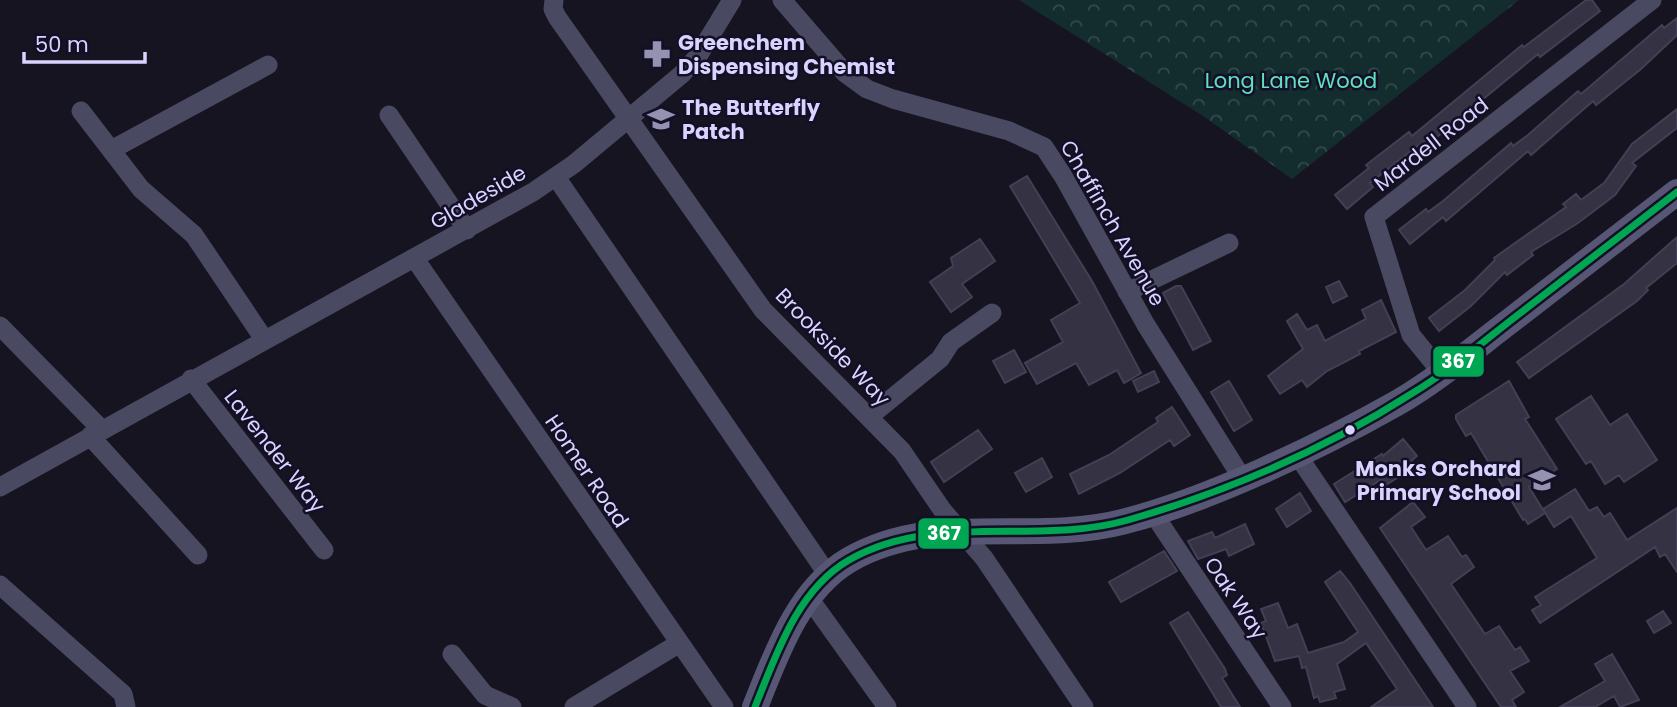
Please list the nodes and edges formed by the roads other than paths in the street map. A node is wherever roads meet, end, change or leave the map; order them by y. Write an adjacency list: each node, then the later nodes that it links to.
1 (554, 0): 8 (street, Brookside Way)
2 (732, 0): 8 (street)
3 (782, 0): 15 (street, Chaffinch Avenue)
4 (1652, 0): 19 (street, Mardell Road)
5 (268, 65): 9 (street)
6 (81, 111): 9 (street)
7 (388, 115): 12 (street)
8 (629, 120): 10 (street); 21 (street, Brookside Way)
9 (111, 150): 18 (street)
10 (556, 177): 12 (street, Gladeside); 30 (street, Gladeside)
11 (1677, 192): 19 (street)
12 (467, 230): 14 (street, Gladeside)
13 (1229, 243): 15 (street)
14 (415, 259): 18 (street, Gladeside); 33 (street, Homer Road)
15 (1127, 292): 24 (street, Chaffinch Avenue)
16 (992, 313): 21 (street)
17 (0, 326): 22 (street)
18 (264, 339): 20 (street, Gladeside)
19 (1442, 373): 23 (street)
20 (191, 379): 22 (street, Gladeside); 28 (street, Lavender Way)
21 (870, 416): 27 (street, Brookside Way)
22 (96, 433): 25 (street, Gladeside); 29 (street)
23 (1296, 453): 24 (street); 43 (street)
24 (1242, 478): 26 (street)
25 (0, 487)
26 (1153, 513): 27 (street); 42 (street, Oak Way)
27 (962, 533): 30 (street); 41 (street, Brookside Way)
28 (324, 550)
29 (198, 555)
30 (828, 575): 32 (street)
31 (0, 585): 35 (street)
32 (809, 597): 39 (street); 40 (street)
33 (678, 644): 37 (street); 38 (street, Homer Road)
34 (452, 654): 36 (street)
35 (127, 707)
36 (512, 707)
37 (575, 707)
38 (724, 707)
39 (755, 707)
40 (887, 707)
41 (1084, 707)
42 (1282, 707)
43 (1467, 707)

